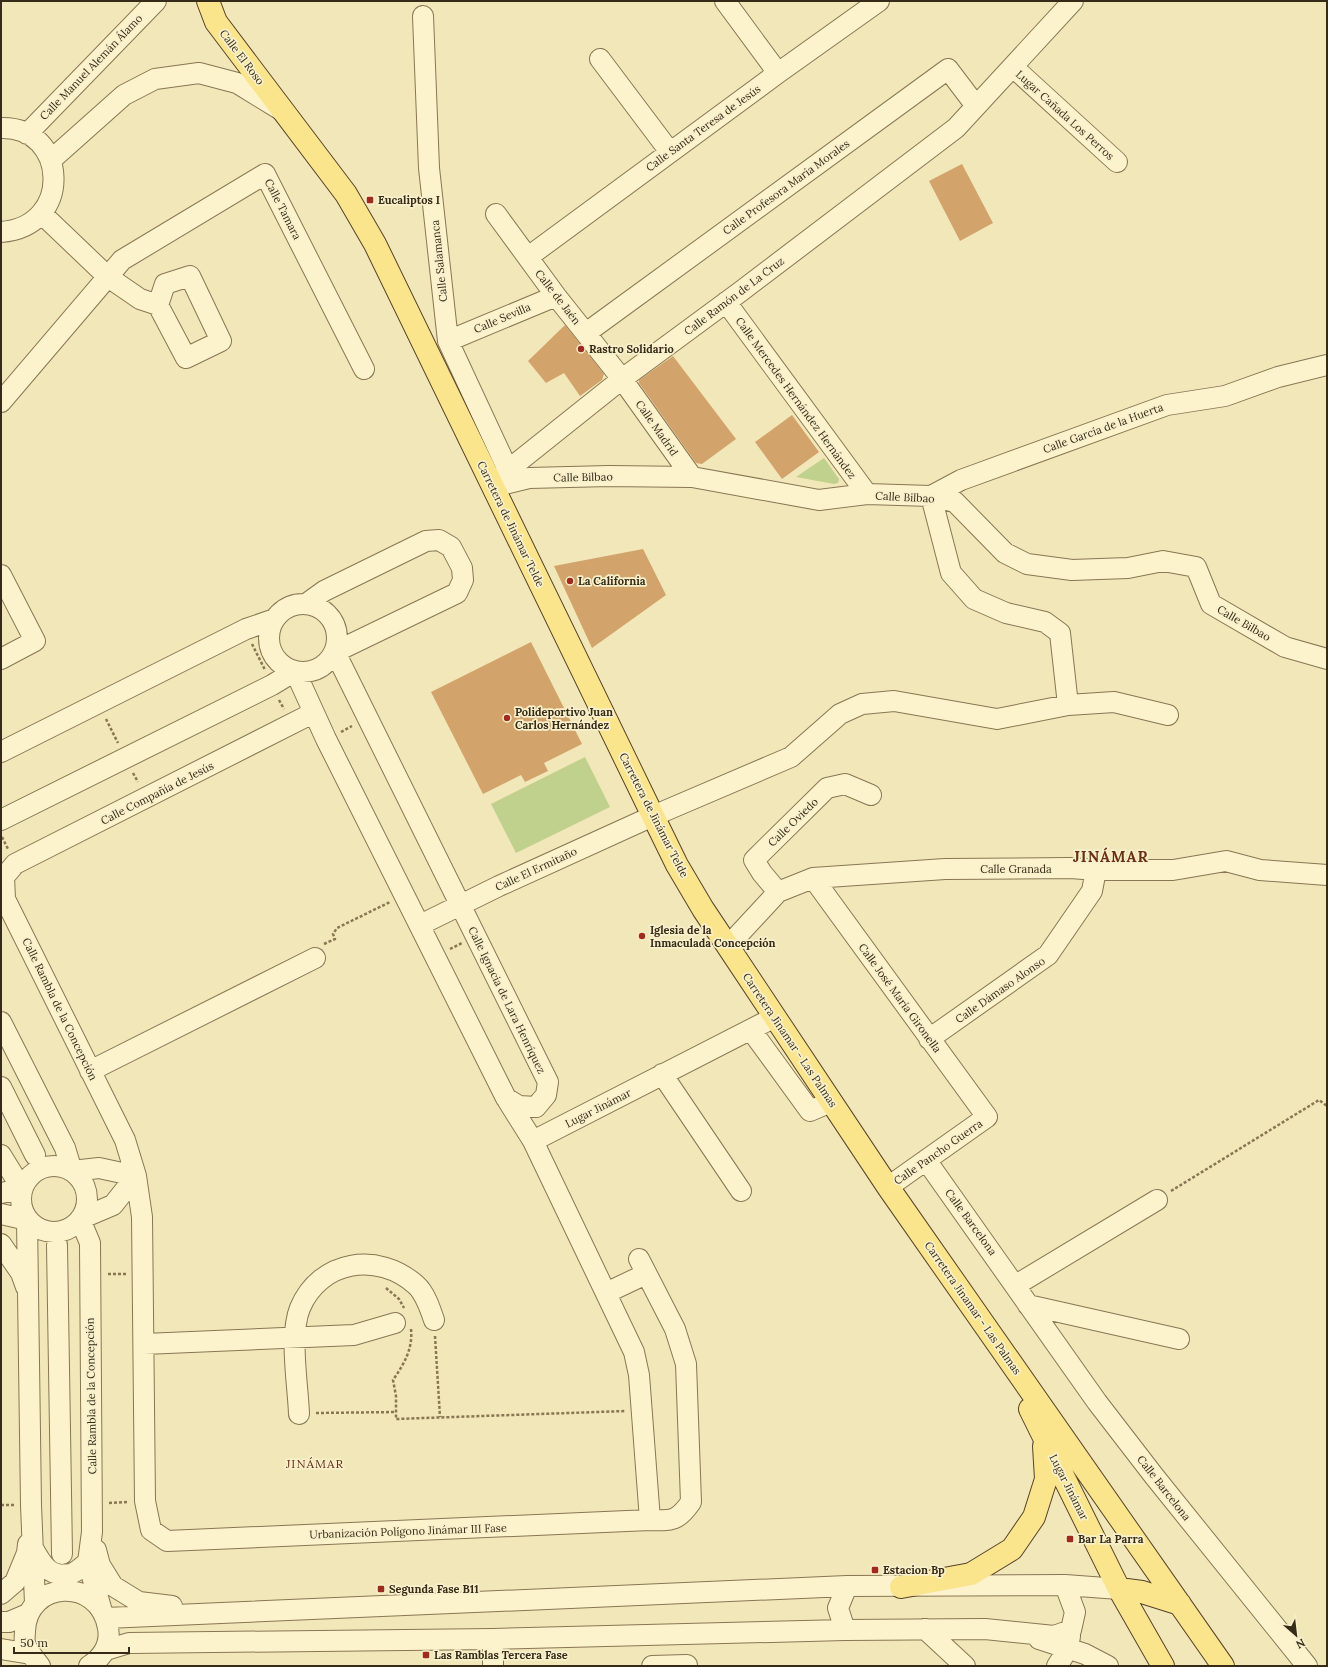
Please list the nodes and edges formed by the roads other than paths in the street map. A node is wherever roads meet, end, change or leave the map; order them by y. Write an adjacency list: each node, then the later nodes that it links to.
1 (156, 1): 13 (street, Calle Manuel Alemán Álamo)
2 (208, 1): 11 (main road, Calle El Roso)
3 (725, 1): 9 (street)
4 (879, 1): 9 (street, Calle Santa Teresa de Jesús)
5 (1073, 1): 8 (street, Lugar Cañada Los Perros)
6 (423, 16): 26 (street, Calle Salamanca)
7 (600, 60): 14 (street)
8 (1012, 67): 10 (street, Lugar Cañada Los Perros); 16 (street, Lugar Cañada Los Perros)
9 (778, 73): 14 (street, Calle Santa Teresa de Jesús)
10 (976, 106): 23 (street, Calle Ramón de La Cruz); 25 (street, Calle Profesora María Morales)
11 (282, 111): 15 (street); 33 (main road, Carretera de Jinámar Telde)
12 (1, 128): 13 (street)
13 (27, 134): 15 (street)
14 (670, 152): 20 (street, Calle Santa Teresa de Jesús)
15 (51, 160): 17 (street)
16 (1118, 162)
17 (42, 214): 19 (street); 21 (street)
18 (496, 214): 20 (street, Calle de Jaén)
19 (1, 232)
20 (528, 257): 22 (street, Calle de Jaén)
21 (108, 276): 24 (street); 28 (street, Calle Tamara); 30 (street, Calle Tamara)
22 (556, 296): 25 (street, Calle de Jaén); 26 (street, Calle Sevilla)
23 (726, 302): 29 (street, Calle Ramón de La Cruz); 34 (street, Calle Mercedes Hernández Hernández)
24 (158, 305)
25 (586, 333): 29 (street, Calle de Jaén)
26 (448, 341): 31 (street, Calle Salamanca)
27 (1327, 365): 35 (street, Calle García de la Huerta)
28 (364, 369)
29 (622, 378): 31 (street, Calle Ramón de La Cruz); 32 (street, Calle Madrid)
30 (1, 402)
31 (508, 470): 33 (street, Calle Ramón de La Cruz)
32 (692, 478): 33 (street, Calle Bilbao); 34 (street, Calle Bilbao)
33 (493, 487): 48 (main road, Carretera de Jinámar Telde)
34 (867, 494): 35 (street, Calle Bilbao)
35 (931, 496): 41 (street, Calle Bilbao); 43 (street)
36 (1, 575): 40 (street)
37 (306, 604): 38 (street); 39 (street); 39 (street)
38 (275, 619): 42 (street); 46 (street)
39 (335, 652): 42 (street); 55 (street, Calle Ignacia de Lara Henríquez)
40 (1, 658)
41 (1327, 659)
42 (295, 671): 44 (street); 49 (street)
43 (1068, 704): 45 (street, Calle El Ermitaño); 48 (street, Calle El Ermitaño)
44 (314, 713): 52 (street, Calle Compañía de Jesús); 56 (street)
45 (1168, 715)
46 (1, 752)
47 (871, 795): 54 (street, Calle Oviedo)
48 (653, 816): 55 (street, Calle El Ermitaño); 57 (main road, Carretera de Jinámar Telde)
49 (1, 820)
50 (1096, 870): 51 (street, Calle Granada); 53 (street, Calle Granada); 62 (street, Calle Dámaso Alonso)
51 (1327, 875)
52 (4, 877): 63 (street, Calle Rambla de la Concepción)
53 (813, 878): 54 (street, Calle Granada); 62 (street, Calle José María Gironella)
54 (778, 892): 57 (street, Calle Granada)
55 (460, 905): 56 (street, Calle El Ermitaño); 68 (street, Calle Ignacia de Lara Henríquez)
56 (420, 925): 66 (street)
57 (728, 946): 59 (main road, Carretera Jinamar - Las Palmas)
58 (315, 958): 63 (street)
59 (775, 1017): 61 (street, Lugar Jinámar); 67 (main road, Carretera Jinamar - Las Palmas)
60 (1, 1022): 76 (street)
61 (751, 1030): 64 (street, Lugar Jinámar); 67 (street)
62 (929, 1039): 69 (street, Calle José María Gironella)
63 (90, 1071): 70 (street, Calle Rambla de la Concepción)
64 (662, 1074): 71 (street, Lugar Jinámar); 80 (street)
65 (1, 1087): 73 (street)
66 (506, 1098): 68 (street); 71 (street)
67 (831, 1102): 78 (main road, Carretera Jinamar - Las Palmas)
68 (536, 1107): 71 (street)
69 (987, 1117): 74 (street, Calle Pancho Guerra)
70 (124, 1140): 75 (street); 77 (street, Calle Rambla de la Concepción)
71 (533, 1141): 92 (street)
72 (1, 1155): 79 (street)
73 (35, 1155)
74 (926, 1160): 78 (street, Calle Pancho Guerra); 90 (street, Calle Barcelona)
75 (99, 1168): 76 (street); 77 (street)
76 (72, 1171): 79 (street); 86 (street)
77 (136, 1176): 83 (street); 85 (street, Calle Rambla de la Concepción)
78 (888, 1187): 99 (main road, Carretera Jinamar - Las Palmas)
79 (22, 1189): 81 (street); 87 (street)
80 (741, 1191)
81 (1, 1192)
82 (1157, 1200): 90 (street)
83 (112, 1205): 85 (street); 86 (street)
84 (1, 1214): 87 (street)
85 (142, 1217): 98 (street, Calle Rambla de la Concepción)
86 (80, 1219): 87 (street); 104 (street, Calle Rambla de la Concepción)
87 (27, 1220): 91 (street)
88 (1, 1244): 91 (street)
89 (56, 1245): 107 (street)
90 (1016, 1285): 93 (street, Calle Barcelona)
91 (29, 1292): 102 (street)
92 (606, 1293): 103 (street); 103 (street)
93 (1028, 1304): 97 (street); 135 (street, Calle Barcelona)
94 (404, 1319): 96 (street)
95 (434, 1320): 96 (street)
96 (295, 1338): 98 (street); 100 (street)
97 (1179, 1339)
98 (144, 1344): 105 (street, Calle Rambla de la Concepción)
99 (1001, 1348): 101 (main road, Lugar Jinámar); 114 (main road, Carretera Jinamar - Las Palmas)
100 (299, 1414)
101 (1043, 1436): 111 (main road); 112 (main road, Lugar Jinámar)
102 (32, 1520): 106 (street); 113 (street)
103 (650, 1520): 105 (street, Urbanización Polígono Jinámar III Fase)
104 (92, 1532): 108 (street, Calle Rambla de la Concepción); 116 (street)
105 (167, 1541)
106 (33, 1548): 108 (street); 115 (street)
107 (62, 1554)
108 (88, 1562): 117 (street, Calle Rambla de la Concepción)
109 (1065, 1585): 111 (street); 112 (street); 122 (street)
110 (847, 1586): 111 (street); 116 (street); 120 (street)
111 (901, 1587)
112 (1119, 1589): 114 (main road); 133 (main road, Lugar Jinámar)
113 (1, 1594)
114 (1180, 1604): 134 (main road, Carretera Jinamar - Las Palmas)
115 (32, 1608): 117 (street); 118 (street); 125 (street)
116 (240, 1612): 117 (street)
117 (104, 1613): 124 (street)
118 (1, 1622)
119 (926, 1629): 120 (street); 122 (street); 130 (street)
120 (845, 1630): 121 (street)
121 (493, 1638): 124 (street); 128 (street)
122 (1070, 1640): 131 (street); 132 (street)
123 (1, 1649): 125 (street)
124 (106, 1650): 127 (street)
125 (34, 1662)
126 (687, 1665): 129 (street)
127 (89, 1666)
128 (493, 1666)
129 (652, 1666)
130 (965, 1666)
131 (1057, 1666)
132 (1108, 1666)
133 (1163, 1666)
134 (1223, 1666)
135 (1307, 1666)

